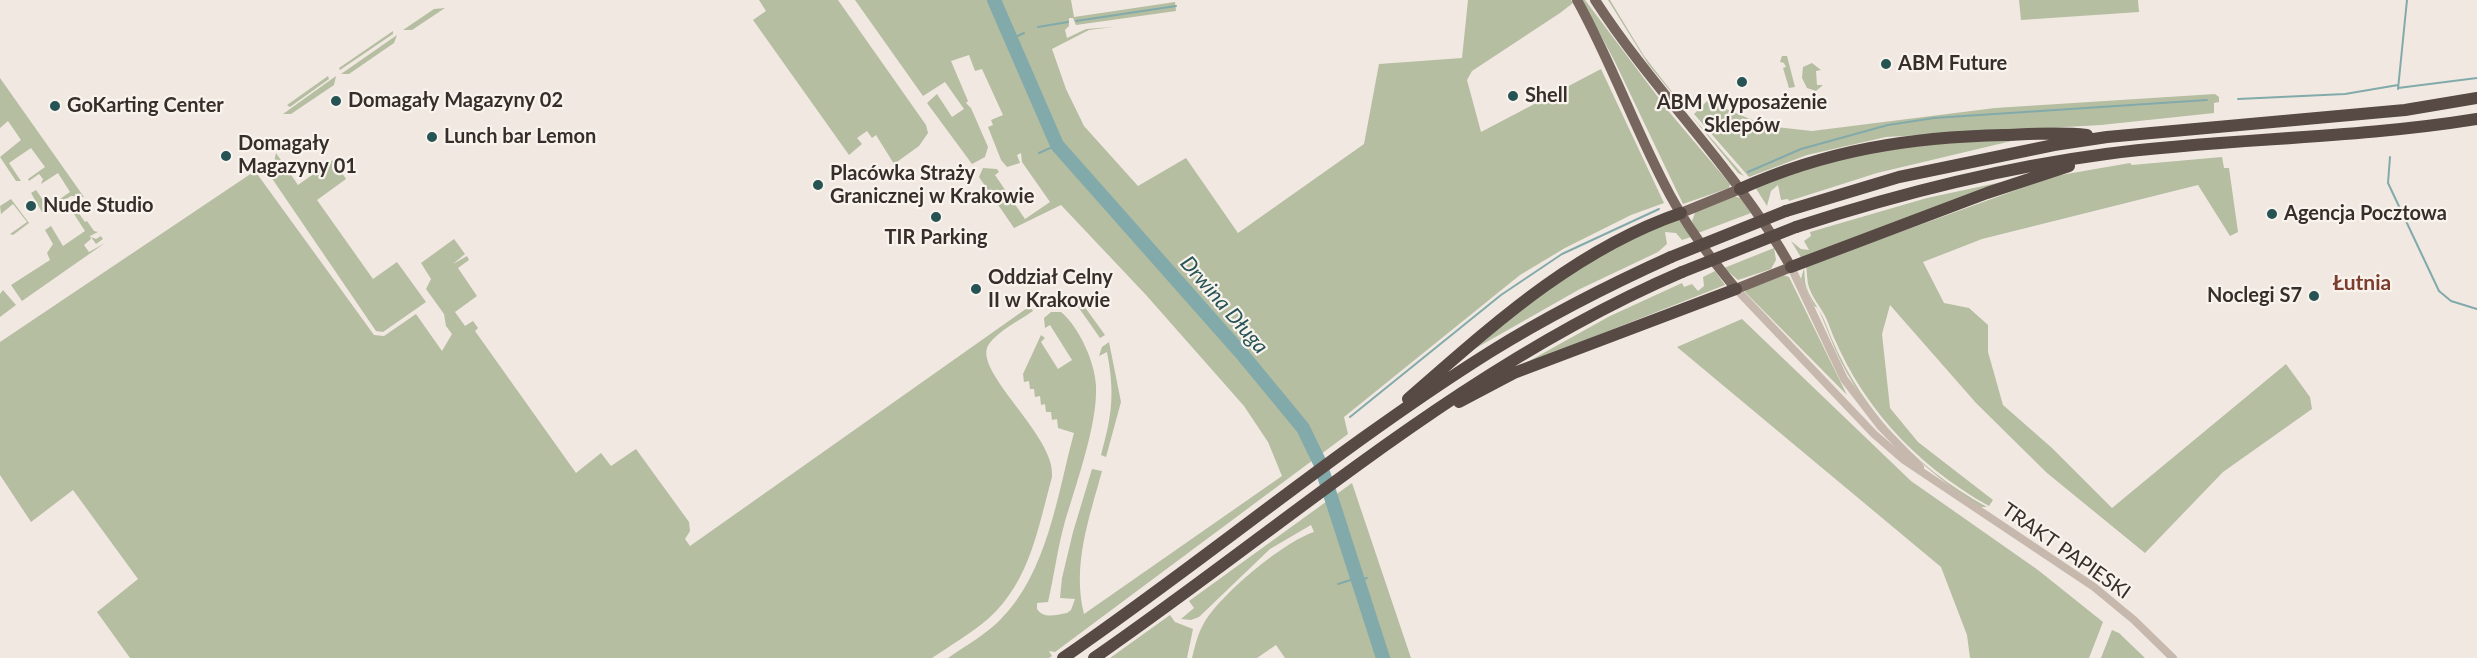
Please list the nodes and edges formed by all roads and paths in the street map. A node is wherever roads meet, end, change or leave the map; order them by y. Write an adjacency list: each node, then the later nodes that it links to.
1 (1577, 0): 8 (main road)
2 (1595, 0): 7 (main road)
3 (2477, 98): 5 (highway)
4 (2477, 119): 6 (highway)
5 (2107, 136): 7 (highway); 12 (highway, bridge)
6 (2108, 154): 9 (highway); 11 (highway, bridge)
7 (1740, 189): 8 (main road); 9 (main road)
8 (1681, 213): 10 (main road); 12 (highway)
9 (1791, 267): 10 (main road); 13 (street, TRAKT PAPIESKI)
10 (1736, 289): 11 (highway); 13 (street, TRAKT PAPIESKI)
11 (1401, 434): 15 (highway)
12 (1354, 445): 14 (highway)
13 (1934, 481): 16 (street, TRAKT PAPIESKI)
14 (1063, 658)
15 (1094, 658)
16 (2173, 658)

